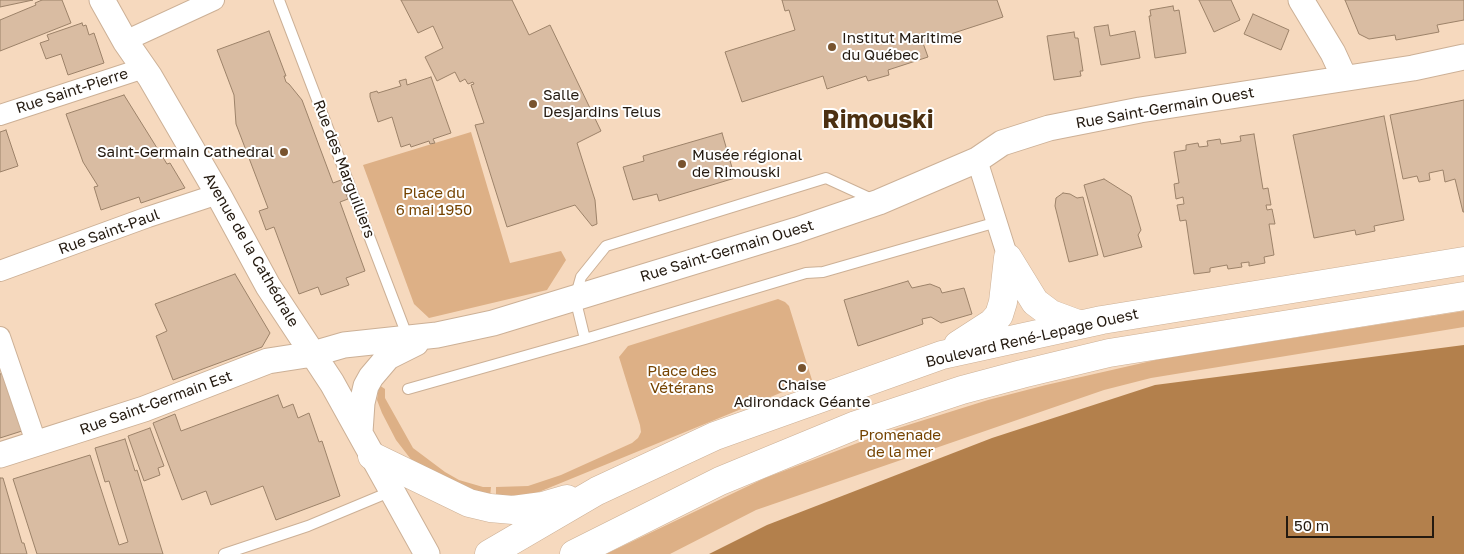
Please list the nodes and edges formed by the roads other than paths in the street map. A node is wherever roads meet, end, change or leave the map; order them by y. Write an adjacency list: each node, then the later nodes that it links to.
1 (102, 0): 5 (street, Avenue de la Cathédrale)
2 (214, 0): 5 (street)
3 (279, 0): 22 (lane, Rue des Marguilliers)
4 (1301, 0): 8 (street)
5 (125, 41): 7 (street, Avenue de la Cathédrale)
6 (1464, 57): 8 (street, Rue Saint-Germain Ouest)
7 (144, 68): 9 (street, Rue Saint-Pierre); 11 (street, Avenue de la Cathédrale)
8 (1344, 78): 10 (street, Rue Saint-Germain Ouest)
9 (0, 114)
10 (977, 160): 12 (street, Rue Saint-Germain Ouest); 13 (street)
11 (218, 194): 16 (street, Rue Saint-Paul); 24 (street, Avenue de la Cathédrale)
12 (879, 202): 18 (street, Rue Saint-Germain Ouest); 18 (lane)
13 (997, 222): 14 (street); 23 (lane)
14 (1008, 258): 19 (main road); 25 (main road)
15 (1464, 261): 19 (main road, Boulevard René-Lepage Ouest)
16 (0, 271)
17 (1464, 296): 36 (main road)
18 (575, 298): 20 (street, Rue Saint-Germain Ouest); 23 (lane)
19 (1078, 324): 25 (main road, Boulevard René-Lepage Ouest)
20 (437, 335): 22 (street, Rue Saint-Germain Ouest); 27 (street)
21 (0, 337): 28 (street)
22 (408, 339): 24 (street, Rue Saint-Germain Ouest)
23 (585, 339): 26 (lane)
24 (313, 354): 27 (street, Avenue de la Cathédrale); 28 (street, Rue Saint-Germain Est)
25 (942, 355): 32 (main road, Boulevard René-Lepage Ouest)
26 (408, 389)
27 (360, 432): 30 (street, Avenue de la Cathédrale)
28 (37, 445): 29 (street, Rue Saint-Germain Est)
29 (0, 455)
30 (372, 456): 31 (street, Avenue de la Cathédrale); 32 (main road)
31 (392, 491): 33 (lane); 34 (street, Avenue de la Cathédrale)
32 (597, 491): 35 (main road, Boulevard René-Lepage Ouest)
33 (224, 554)
34 (428, 554)
35 (489, 554)
36 (574, 554)

